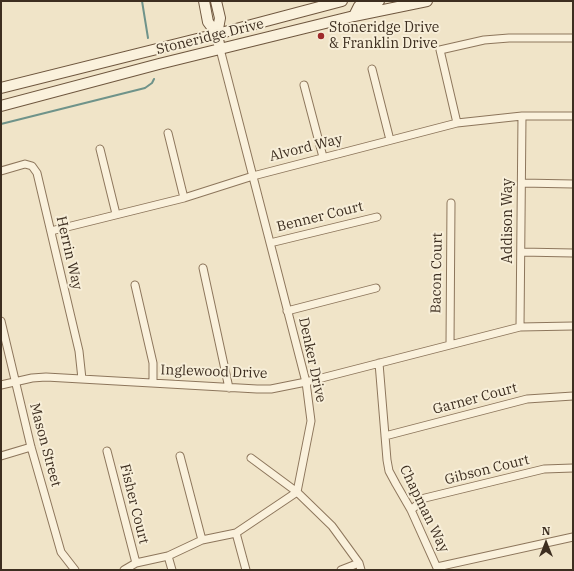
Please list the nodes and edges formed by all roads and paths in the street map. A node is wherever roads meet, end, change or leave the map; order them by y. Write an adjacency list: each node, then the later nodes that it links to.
1 (204, 1): 7 (main road)
2 (216, 1): 7 (main road)
3 (342, 1): 7 (main road, Stoneridge Drive)
4 (379, 1): 6 (main road)
5 (427, 1): 6 (main road, Stoneridge Drive)
6 (354, 16): 9 (main road, Stoneridge Drive)
7 (217, 34): 9 (main road); 12 (main road, Stoneridge Drive)
8 (573, 38): 16 (street)
9 (220, 49): 13 (main road, Stoneridge Drive); 22 (street, Denker Drive)
10 (372, 69): 18 (street)
11 (304, 85): 20 (street)
12 (1, 88)
13 (1, 106)
14 (522, 116): 15 (street, Alvord Way); 16 (street, Alvord Way); 23 (street, Addison Way)
15 (573, 116)
16 (457, 123): 18 (street, Alvord Way)
17 (168, 133): 25 (street)
18 (390, 140): 20 (street, Alvord Way)
19 (100, 149): 27 (street)
20 (323, 157): 22 (street, Alvord Way)
21 (1, 171): 29 (street, Herrin Way)
22 (253, 176): 25 (street, Alvord Way); 30 (street, Denker Drive)
23 (522, 183): 24 (street); 31 (street, Addison Way)
24 (573, 184)
25 (184, 198): 27 (street, Alvord Way)
26 (451, 203): 40 (street, Bacon Court)
27 (116, 214): 29 (street, Alvord Way)
28 (376, 217): 30 (street, Benner Court)
29 (51, 231): 42 (street, Herrin Way)
30 (270, 243): 36 (street, Denker Drive)
31 (521, 252): 32 (street); 39 (street, Addison Way)
32 (573, 253)
33 (203, 268): 47 (street)
34 (135, 285): 45 (street)
35 (376, 288): 36 (street)
36 (287, 311): 44 (street, Denker Drive)
37 (1, 321): 43 (street, Mason Street)
38 (573, 326): 39 (street, Inglewood Drive)
39 (520, 327): 40 (street, Inglewood Drive)
40 (450, 344): 41 (street, Inglewood Drive)
41 (379, 363): 44 (street, Inglewood Drive); 49 (street, Chapman Way)
42 (82, 379): 43 (street, Inglewood Drive); 45 (street, Inglewood Drive)
43 (16, 382): 46 (street, Inglewood Drive); 50 (street, Mason Street)
44 (306, 382): 47 (street, Inglewood Drive); 56 (street, Denker Drive)
45 (153, 383): 47 (street, Inglewood Drive)
46 (1, 385)
47 (229, 388)
48 (573, 396): 49 (street, Garner Court)
49 (385, 436): 57 (street, Chapman Way)
50 (31, 447): 52 (street); 65 (street, Mason Street)
51 (108, 451): 62 (street, Fisher Court)
52 (1, 456)
53 (180, 456): 60 (street)
54 (251, 458): 56 (street)
55 (573, 468): 57 (street, Gibson Court)
56 (297, 492): 58 (street); 63 (street)
57 (411, 510): 64 (street, Chapman Way)
58 (236, 533): 60 (street); 68 (street)
59 (573, 537): 64 (street)
60 (202, 540): 61 (street)
61 (168, 556): 62 (street); 67 (street)
62 (136, 563): 66 (street)
63 (360, 567): 69 (street)
64 (438, 568)
65 (75, 570)
66 (124, 570)
67 (172, 570)
68 (246, 570)
69 (340, 570)

